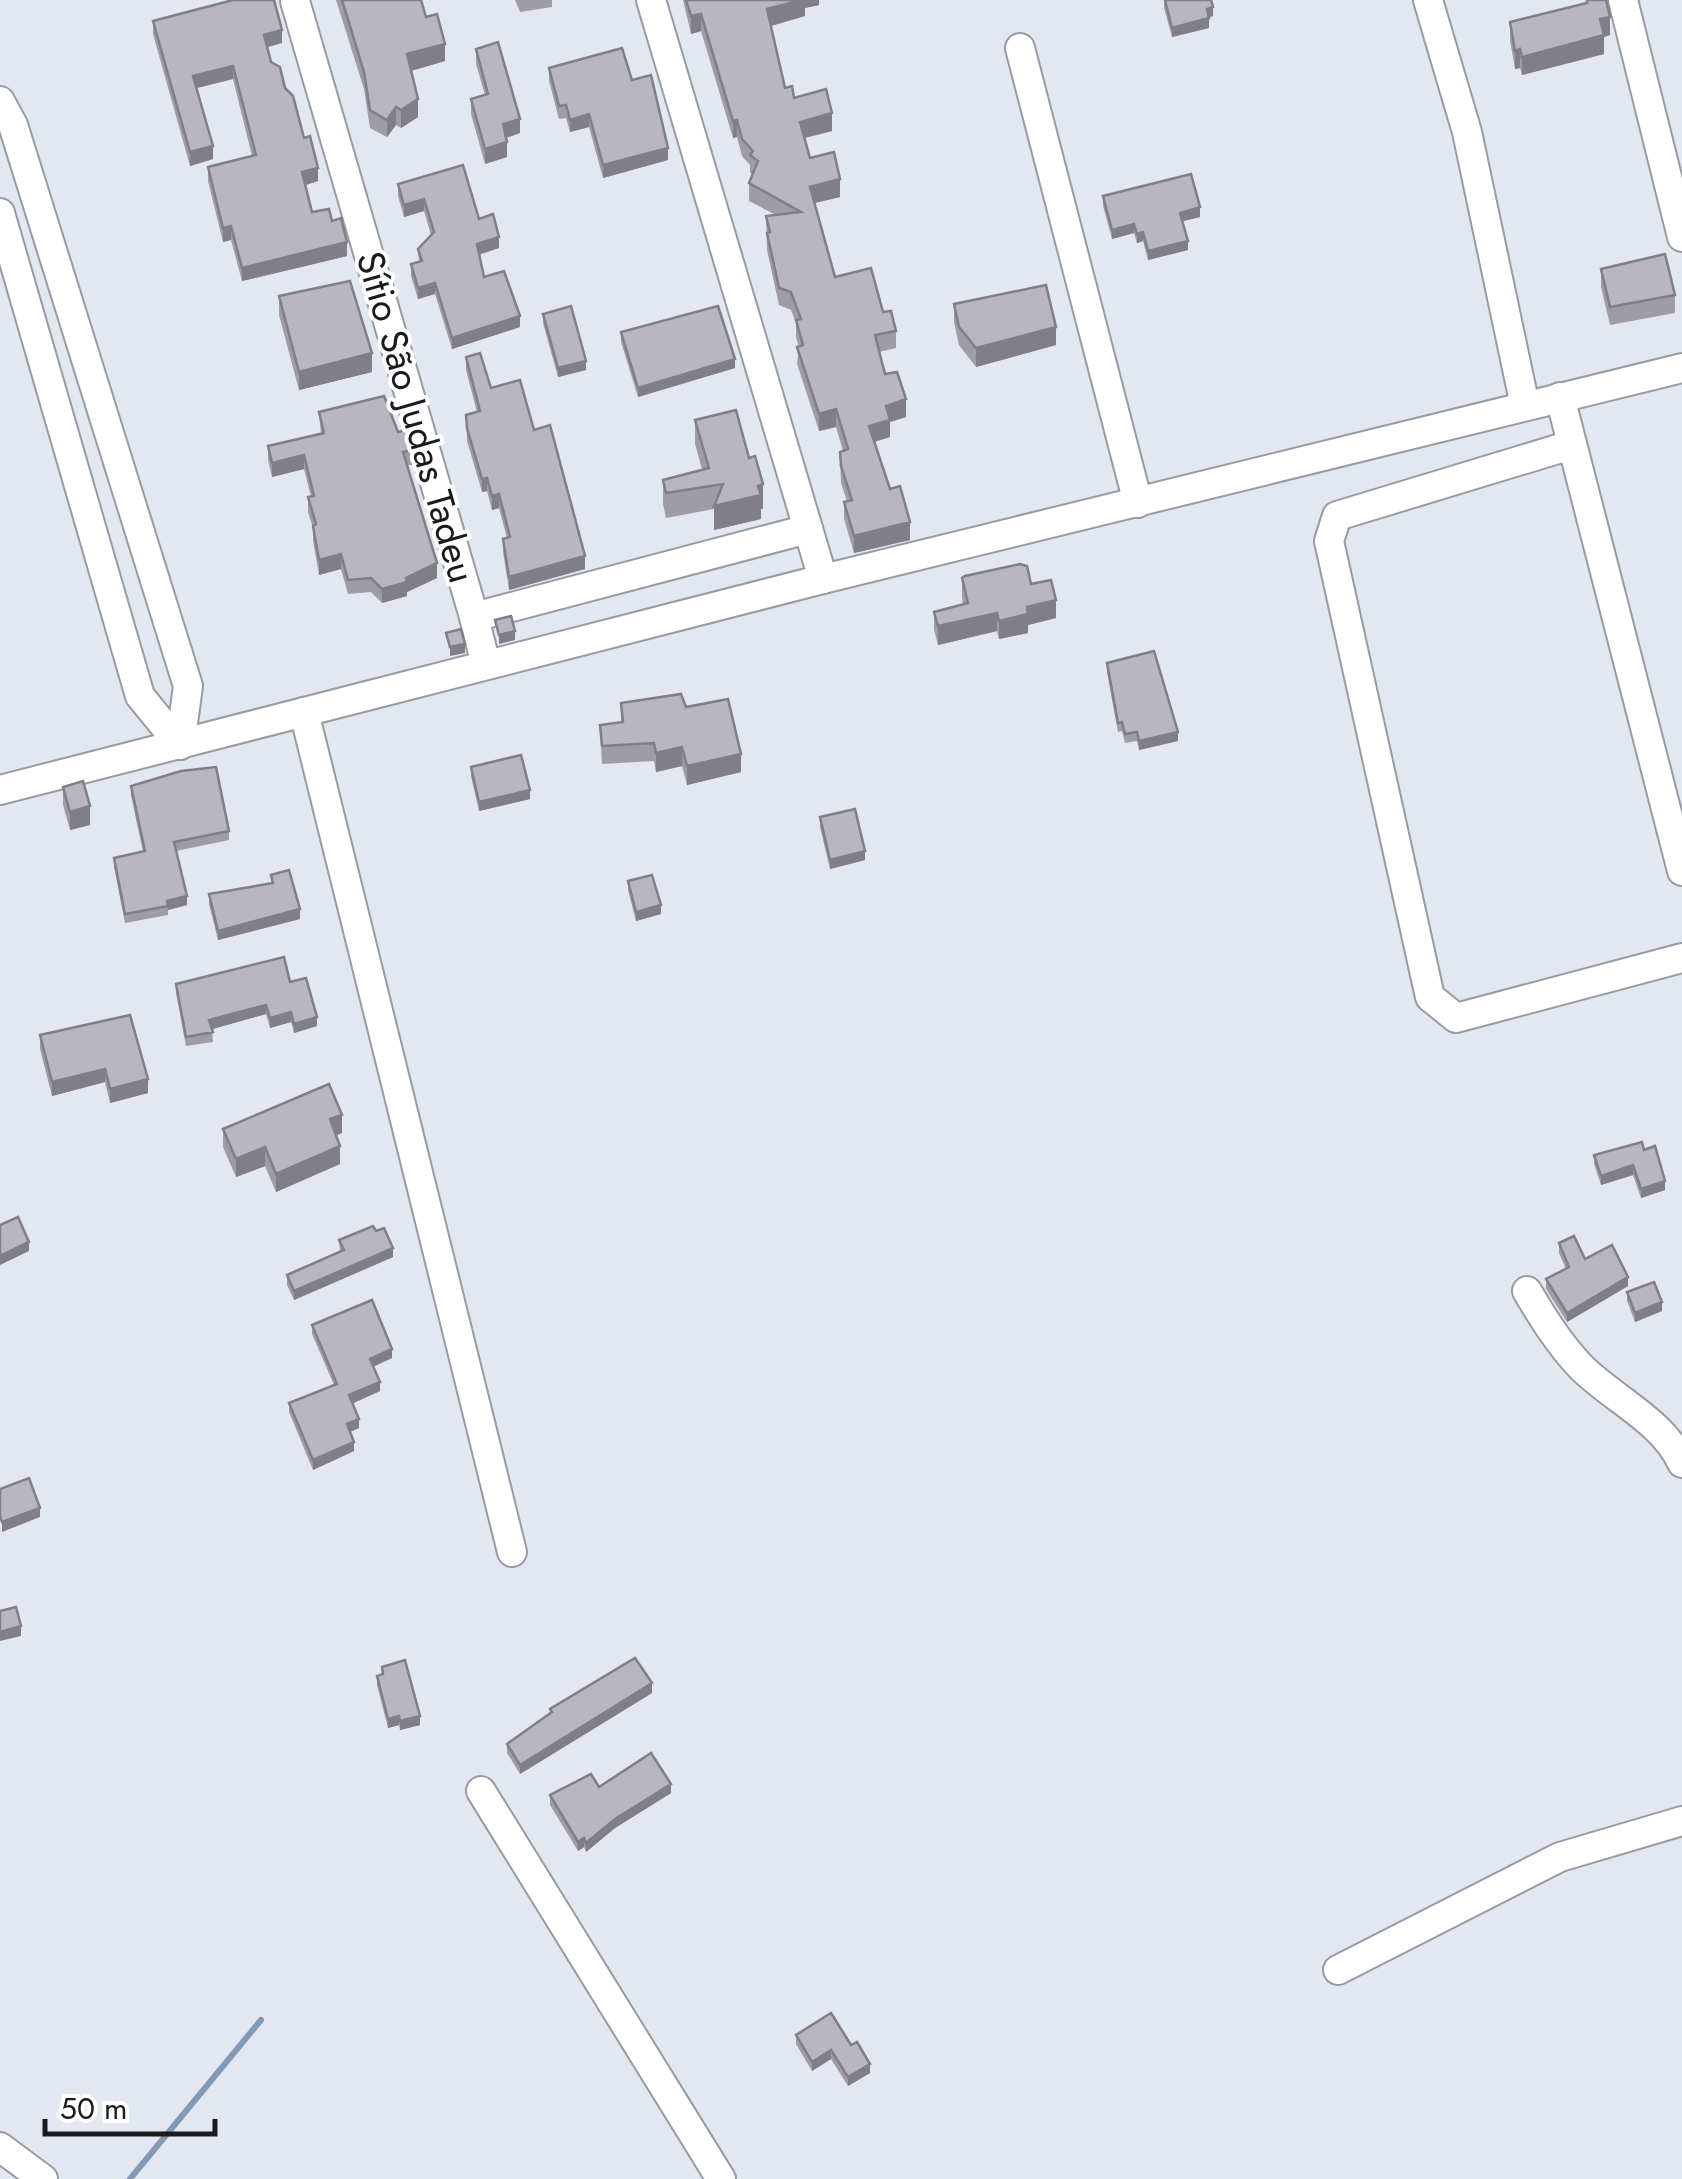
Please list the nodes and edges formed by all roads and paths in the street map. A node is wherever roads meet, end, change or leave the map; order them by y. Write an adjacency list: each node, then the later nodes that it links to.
1 (651, 0): 15 (street)
2 (1428, 0): 12 (street)
3 (1623, 0): 8 (street)
4 (295, 1): 17 (street, Sítio São Judas Tadeu)
5 (1020, 48): 14 (street)
6 (0, 101): 20 (street)
7 (1, 218): 9 (street)
8 (1682, 238)
9 (7, 262): 20 (street)
10 (1682, 368): 11 (street)
11 (1560, 397): 12 (street); 13 (street)
12 (1525, 406): 14 (street)
13 (1572, 445): 22 (street); 23 (street)
14 (1138, 504): 16 (street)
15 (808, 529): 16 (street); 17 (street, Sítio São Judas Tadeu)
16 (822, 579): 18 (street)
17 (474, 617): 18 (street)
18 (486, 665): 19 (street)
19 (304, 712): 20 (street); 26 (street)
20 (180, 745): 21 (street)
21 (0, 790)
22 (1682, 871)
23 (1682, 958)
24 (1527, 1291): 25 (street)
25 (1682, 1464)
26 (512, 1552)
27 (481, 1791): 32 (street)
28 (1682, 1821): 29 (street)
29 (1338, 1970)
30 (0, 2147): 31 (street)
31 (43, 2179)
32 (721, 2179)

